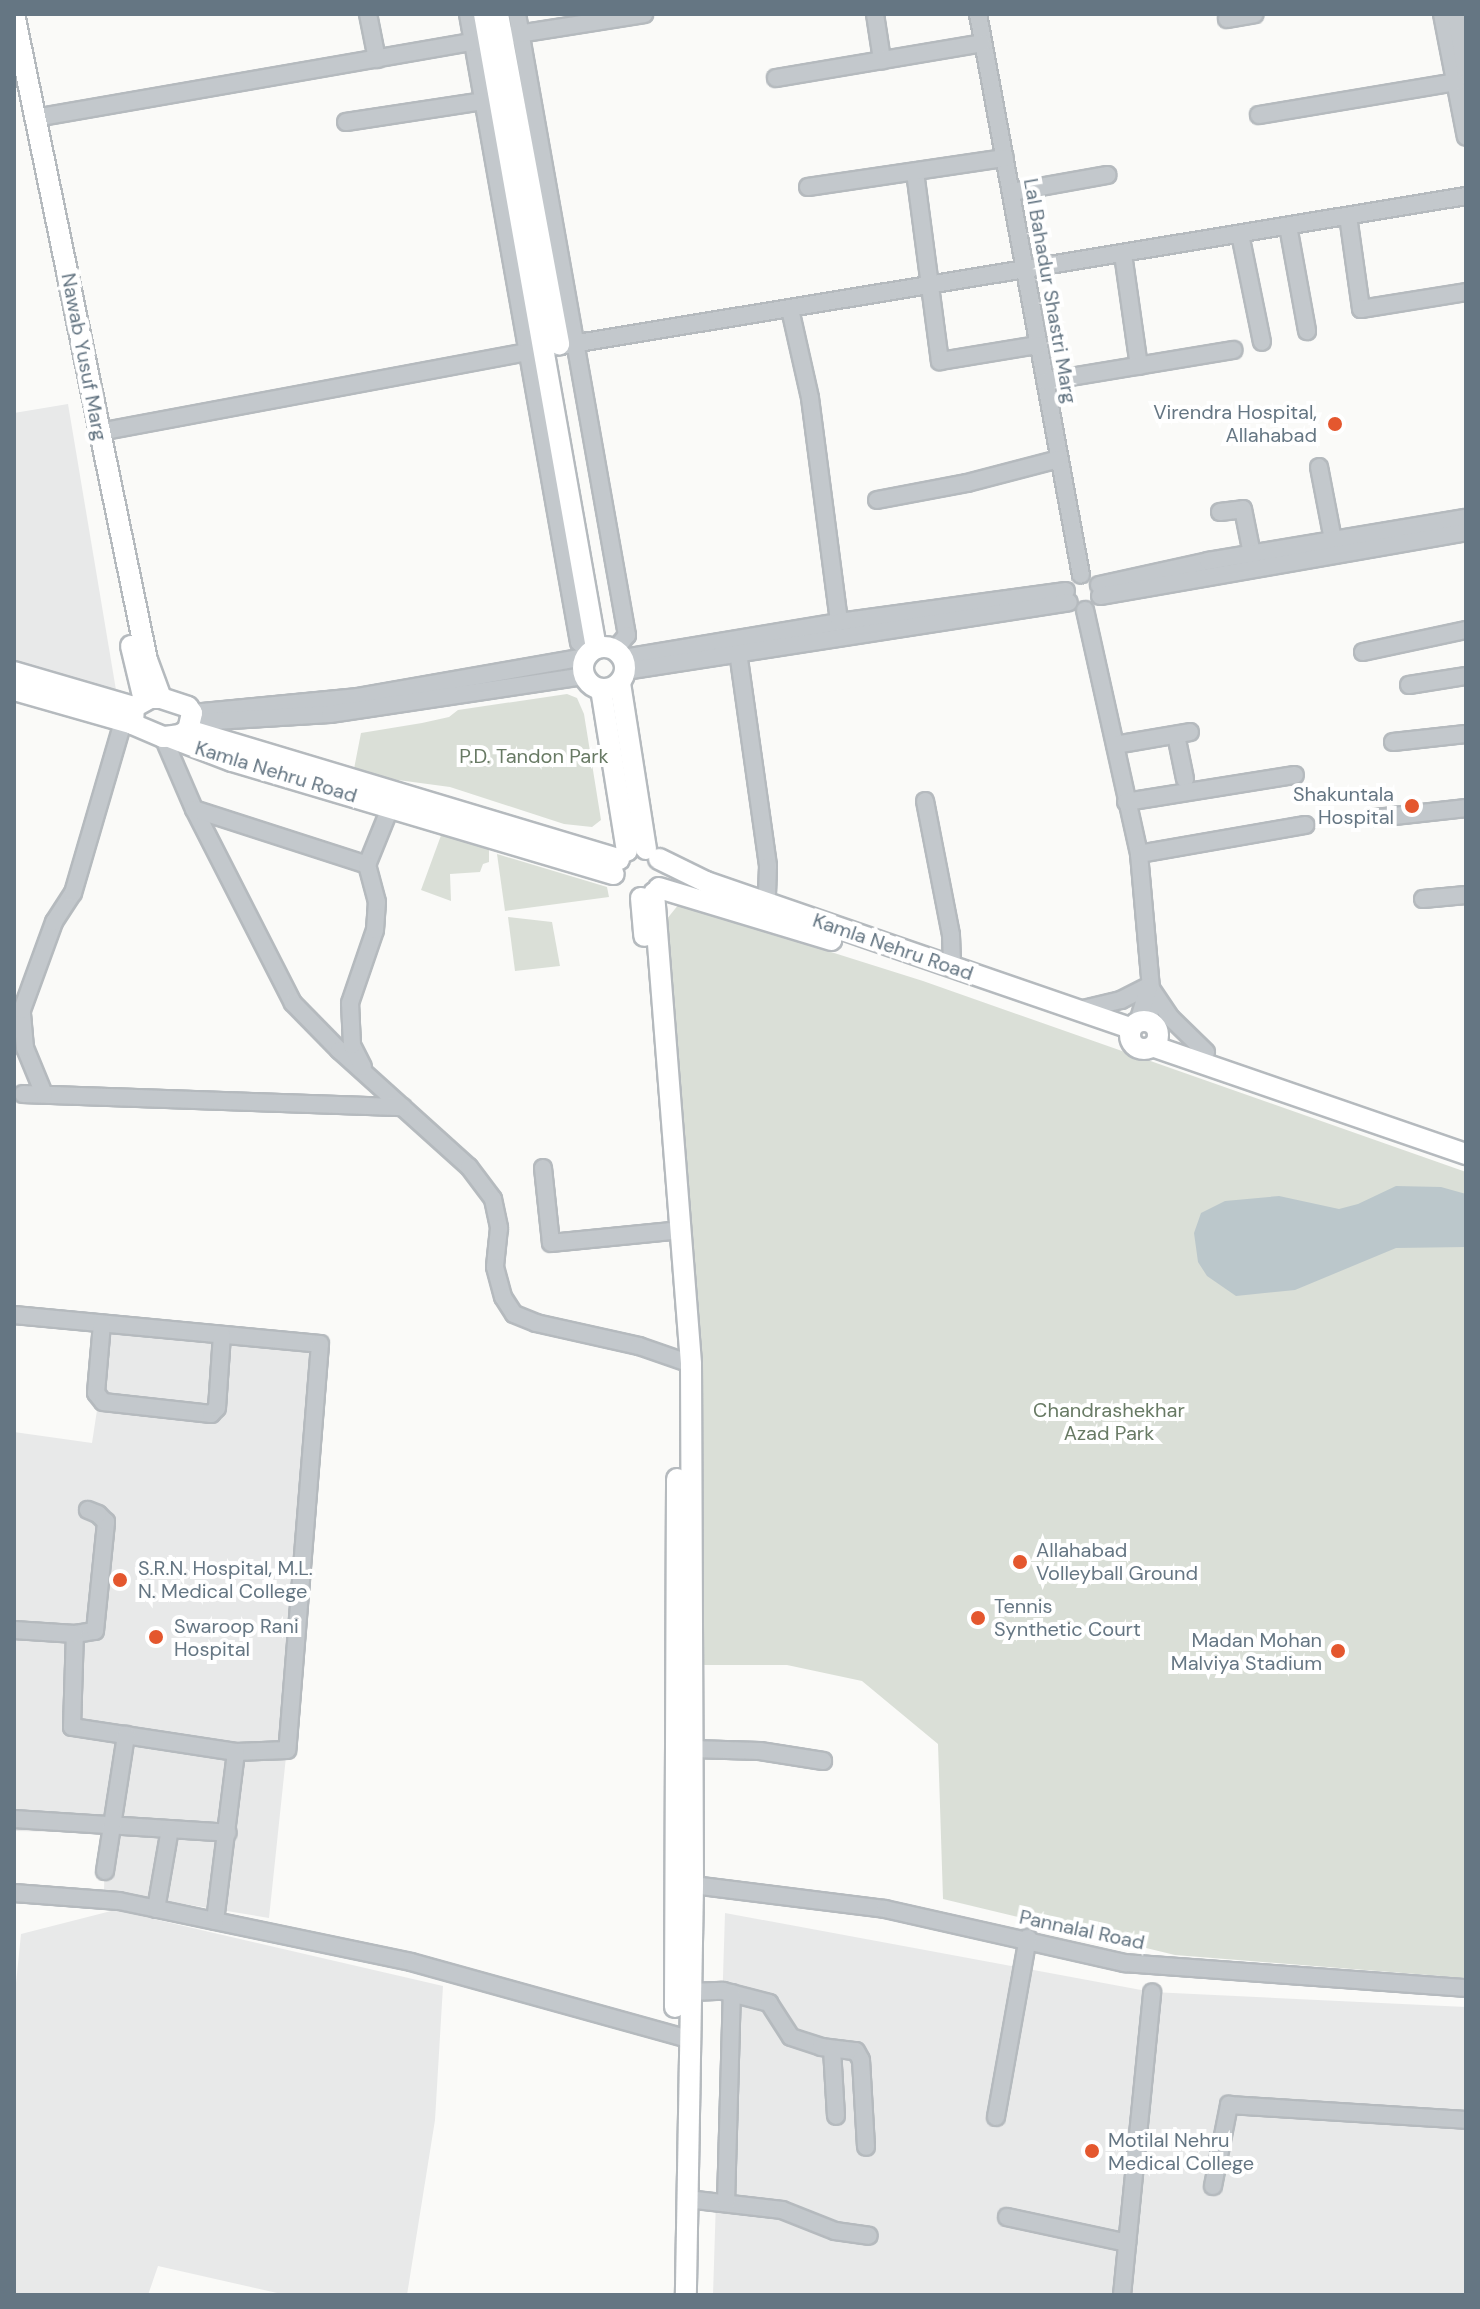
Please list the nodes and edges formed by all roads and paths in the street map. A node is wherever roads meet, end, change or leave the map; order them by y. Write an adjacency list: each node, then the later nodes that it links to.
1 (14, 14): 24 (main road, Nawab Yusuf Marg)
2 (368, 14): 18 (street)
3 (468, 14): 15 (street)
4 (484, 14): 15 (main road)
5 (498, 14): 15 (main road)
6 (517, 14): 15 (street)
7 (644, 14): 15 (street)
8 (875, 14): 19 (street)
9 (978, 14): 16 (street, Lal Bahadur Shastri Marg)
10 (1255, 14): 13 (street)
11 (1442, 14): 21 (street)
12 (1456, 14): 14 (street)
13 (1227, 19)
14 (1463, 36): 21 (street)
15 (496, 38): 18 (street); 22 (street); 44 (main road); 44 (street)
16 (982, 43): 19 (street); 27 (street, Lal Bahadur Shastri Marg)
17 (14, 59): 68 (main road)
18 (377, 59): 24 (street)
19 (882, 60): 20 (street)
20 (776, 78)
21 (1461, 78): 23 (street); 26 (street)
22 (484, 101): 25 (street); 44 (street)
23 (1259, 115)
24 (35, 118): 48 (main road, Nawab Yusuf Marg)
25 (346, 122)
26 (1466, 137)
27 (1005, 158): 28 (street); 31 (street, Lal Bahadur Shastri Marg)
28 (915, 172): 30 (street); 38 (street)
29 (1107, 175): 31 (street)
30 (808, 187)
31 (1012, 192): 37 (street, Lal Bahadur Shastri Marg)
32 (1466, 196): 33 (street)
33 (1348, 216): 34 (street); 39 (street)
34 (1288, 226): 35 (street); 41 (street)
35 (1240, 234): 36 (street); 42 (street)
36 (1123, 254): 37 (street); 46 (street)
37 (1027, 270): 38 (street); 43 (street, Lal Bahadur Shastri Marg)
38 (931, 286): 40 (street); 43 (street)
39 (1466, 292)
40 (790, 309): 44 (street); 60 (street)
41 (1307, 331)
42 (1262, 342)
43 (1038, 345): 47 (street, Lal Bahadur Shastri Marg)
44 (553, 348): 48 (street); 64 (main road); 64 (street)
45 (1233, 350): 46 (street)
46 (1139, 366): 47 (street)
47 (1046, 381): 49 (street, Lal Bahadur Shastri Marg)
48 (100, 432): 68 (main road, Nawab Yusuf Marg)
49 (1059, 459): 51 (street); 57 (street, Lal Bahadur Shastri Marg)
50 (1319, 467): 55 (street)
51 (877, 500)
52 (1220, 512): 56 (street)
53 (1466, 518): 55 (street)
54 (1466, 532): 58 (street)
55 (1333, 540): 56 (street)
56 (1252, 554): 58 (street)
57 (1081, 575): 58 (street); 59 (street)
58 (1100, 590): 59 (street)
59 (1074, 601): 60 (street); 62 (street); 72 (street)
60 (839, 622): 64 (street)
61 (1466, 630): 63 (street)
62 (738, 652): 64 (street); 88 (street)
63 (1363, 652)
64 (605, 663): 69 (street); 83 (main road)
65 (1466, 676): 66 (street)
66 (1409, 685)
67 (15, 687): 68 (main road)
68 (139, 710): 69 (main road); 69 (main road); 96 (street)
69 (181, 728): 77 (main road, Kamla Nehru Road); 79 (street); 83 (main road, Kamla Nehru Road)
70 (1466, 734): 71 (street)
71 (1393, 742)
72 (1115, 745): 74 (street); 76 (street)
73 (1295, 775): 76 (street)
74 (1185, 779)
75 (925, 801): 89 (street)
76 (1126, 802): 82 (street)
77 (390, 808): 83 (main road, Kamla Nehru Road); 84 (street)
78 (1466, 808): 80 (street)
79 (194, 809): 84 (street); 94 (street)
80 (1376, 818)
81 (1305, 825): 82 (street)
82 (1139, 854): 90 (street)
83 (633, 858): 85 (main road); 85 (main road); 88 (main road, Kamla Nehru Road)
84 (367, 865): 94 (street)
85 (651, 893): 92 (main road, Kamla Nehru Road); 101 (main road)
86 (1466, 895): 87 (street)
87 (1423, 899)
88 (767, 903): 89 (main road, Kamla Nehru Road)
89 (952, 968): 91 (main road, Kamla Nehru Road)
90 (1149, 986): 91 (street); 92 (street); 93 (street)
91 (1079, 1010): 92 (main road, Kamla Nehru Road)
92 (1144, 1033): 93 (main road, Kamla Nehru Road); 99 (main road, Kamla Nehru Road)
93 (1206, 1052): 98 (main road, Kamla Nehru Road)
94 (366, 1074): 97 (street)
95 (23, 1094): 96 (street)
96 (44, 1094): 97 (street)
97 (403, 1107): 105 (street)
98 (1466, 1141)
99 (1466, 1154)
100 (543, 1168): 101 (street)
101 (676, 1231): 105 (main road)
102 (14, 1315): 103 (street)
103 (102, 1324): 104 (street); 104 (street)
104 (222, 1335): 111 (street)
105 (685, 1362): 110 (main road); 127 (main road)
106 (88, 1510): 108 (street)
107 (14, 1630): 108 (street)
108 (75, 1634): 109 (street)
109 (126, 1735): 111 (street); 114 (street)
110 (692, 1749): 112 (street); 118 (main road)
111 (236, 1752): 116 (street)
112 (823, 1761)
113 (14, 1819): 114 (street)
114 (113, 1825): 115 (street); 117 (street)
115 (170, 1829): 116 (street); 120 (street)
116 (228, 1833): 121 (street)
117 (105, 1871)
118 (693, 1885): 122 (street, Pannalal Road); 124 (main road)
119 (14, 1893): 120 (street)
120 (156, 1909): 121 (street)
121 (215, 1921): 127 (street)
122 (1028, 1938): 123 (street, Pannalal Road); 130 (street)
123 (1466, 1988)
124 (689, 1992): 126 (street); 127 (main road)
125 (1152, 1992): 138 (street)
126 (732, 1993): 128 (street); 135 (street)
127 (681, 2037): 134 (main road); 139 (main road)
128 (832, 2049): 129 (street); 132 (street)
129 (836, 2116)
130 (996, 2117)
131 (1466, 2120): 133 (street)
132 (866, 2147)
133 (1213, 2186)
134 (687, 2199): 135 (street); 140 (main road)
135 (726, 2203): 137 (street)
136 (1007, 2217): 138 (street)
137 (869, 2236)
138 (1127, 2243): 141 (street)
139 (675, 2295)
140 (686, 2295)
141 (1122, 2295)

